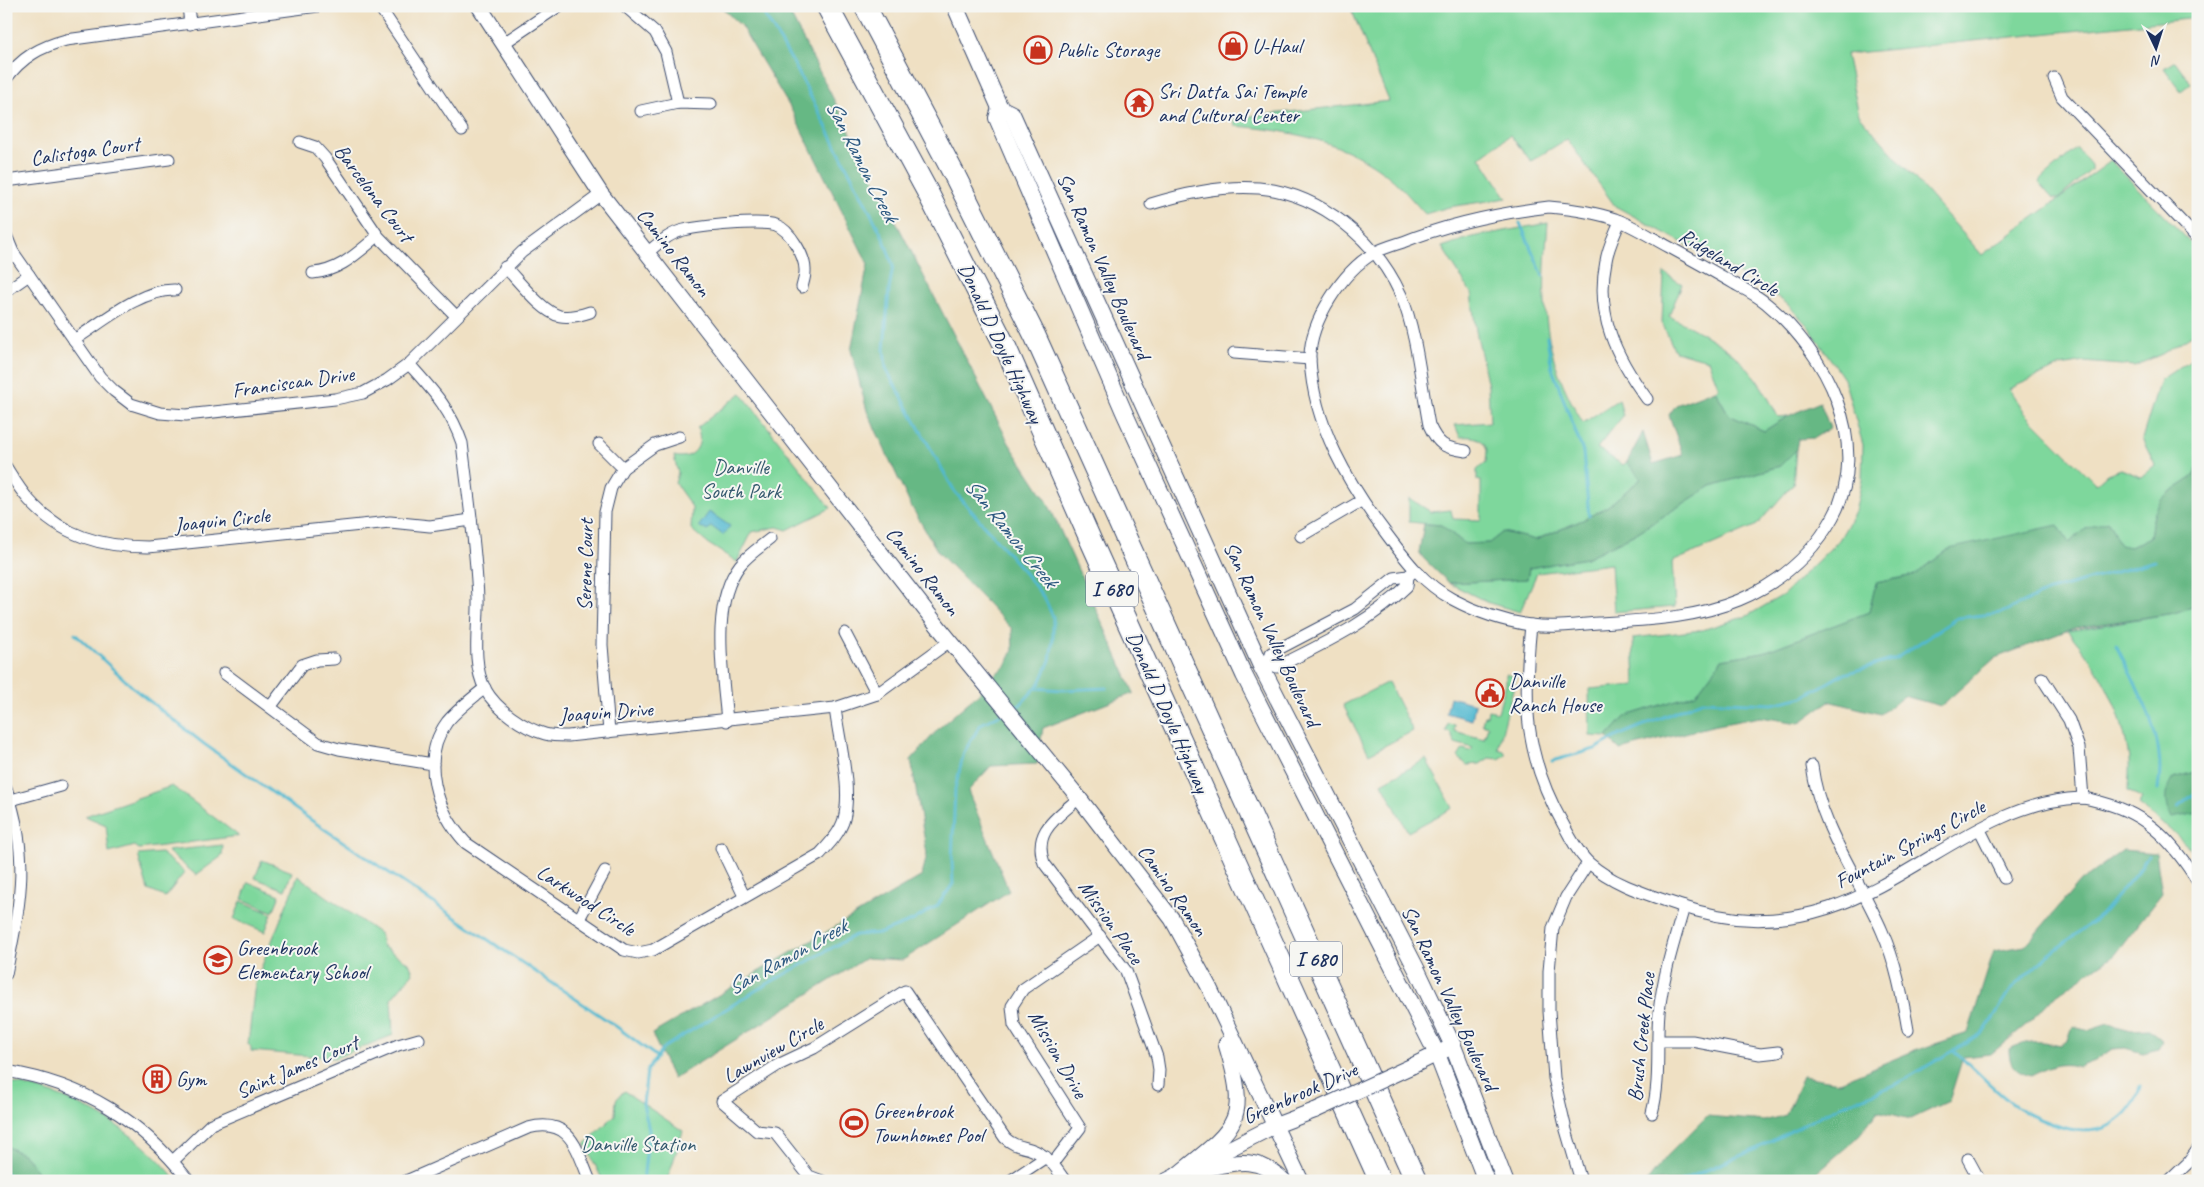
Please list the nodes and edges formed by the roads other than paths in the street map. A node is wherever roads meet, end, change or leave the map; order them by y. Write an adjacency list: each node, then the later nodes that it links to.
1 (188, 6): 10 (street)
2 (318, 6): 10 (street)
3 (379, 6): 18 (street)
4 (478, 6): 11 (street, Camino Ramon)
5 (559, 6): 11 (street)
6 (625, 6): 14 (street)
7 (827, 6): 111 (highway, Donald D Doyle Highway / I 680)
8 (865, 6): 112 (highway, Donald D Doyle Highway / I 680)
9 (955, 6): 16 (main road, San Ramon Valley Boulevard)
10 (190, 24): 13 (street)
11 (504, 43): 22 (street, Camino Ramon)
12 (2054, 78): 27 (street)
13 (6, 79)
14 (678, 103): 15 (street); 17 (street)
15 (711, 104)
16 (1000, 108): 57 (main road, San Ramon Valley Boulevard); 59 (main road, San Ramon Valley Boulevard)
17 (641, 111)
18 (462, 130)
19 (300, 142): 26 (street, Barcelona Court)
20 (169, 159): 21 (street, Calistoga Court)
21 (6, 181)
22 (601, 194): 28 (street, Camino Ramon); 30 (street, Franciscan Drive)
23 (1151, 204): 29 (street)
24 (1620, 221): 29 (street, Ridgeland Circle); 42 (street); 53 (street, Ridgeland Circle)
25 (6, 235): 32 (street, Franciscan Drive)
26 (378, 236): 31 (street); 37 (street, Barcelona Court)
27 (2198, 240)
28 (648, 252): 33 (street); 55 (street, Camino Ramon)
29 (1374, 253): 40 (street, Ridgeland Circle); 45 (street)
30 (505, 267): 36 (street); 37 (street, Franciscan Drive)
31 (313, 273)
32 (29, 275): 35 (street); 38 (street, Franciscan Drive)
33 (802, 287)
34 (175, 290): 38 (street)
35 (6, 291)
36 (590, 312)
37 (456, 316): 41 (street, Franciscan Drive)
38 (74, 340): 41 (street, Franciscan Drive)
39 (1234, 353): 40 (street)
40 (1310, 359): 48 (street, Ridgeland Circle)
41 (409, 364): 49 (street, Joaquin Drive)
42 (1648, 400)
43 (679, 437): 47 (street, Serene Court)
44 (599, 444): 47 (street)
45 (1466, 451)
46 (6, 467): 49 (street, Joaquin Circle)
47 (623, 468): 66 (street, Serene Court)
48 (1361, 502): 50 (street); 52 (street, Ridgeland Circle)
49 (471, 520): 61 (street, Joaquin Drive)
50 (1301, 536)
51 (770, 539): 65 (street)
52 (1411, 574): 53 (street, Ridgeland Circle); 57 (street); 57 (street)
53 (1531, 625): 76 (street, Fountain Springs Circle)
54 (846, 634): 62 (street)
55 (950, 641): 62 (street, Joaquin Drive); 71 (street, Camino Ramon)
56 (334, 659): 63 (street)
57 (1265, 665): 59 (street); 91 (main road, San Ramon Valley Boulevard)
58 (224, 673): 63 (street)
59 (1244, 675): 93 (main road, San Ramon Valley Boulevard)
60 (2042, 678): 72 (street)
61 (484, 688): 66 (street, Joaquin Drive); 67 (street, Larkwood Circle)
62 (877, 694): 64 (street, Joaquin Drive)
63 (271, 706): 67 (street)
64 (835, 708): 65 (street, Joaquin Drive); 81 (street, Larkwood Circle)
65 (727, 720): 66 (street, Joaquin Drive)
66 (610, 732)
67 (433, 764): 84 (street, Larkwood Circle)
68 (1812, 766): 80 (street)
69 (61, 786): 73 (street)
70 (6, 788): 73 (street)
71 (1079, 798): 85 (street, Mission Place); 87 (street, Camino Ramon)
72 (2084, 798): 74 (street, Fountain Springs Circle); 79 (street, Fountain Springs Circle)
73 (10, 800): 83 (street)
74 (1980, 830): 78 (street); 80 (street, Fountain Springs Circle)
75 (721, 848): 81 (street)
76 (1588, 863): 82 (street, Fountain Springs Circle); 115 (street)
77 (605, 871): 84 (street)
78 (2004, 878)
79 (2198, 882)
80 (1862, 895): 82 (street, Fountain Springs Circle); 88 (street)
81 (744, 896): 84 (street, Larkwood Circle)
82 (1684, 907): 90 (street, Brush Creek Place)
83 (12, 919): 86 (street)
84 (578, 919)
85 (1100, 936): 95 (street, Mission Place); 100 (street, Mission Drive)
86 (6, 974)
87 (1209, 987): 97 (street, Camino Ramon); 102 (street)
88 (1908, 1030)
89 (420, 1039): 101 (street, Saint James Court)
90 (1658, 1041): 92 (street); 96 (street, Brush Creek Place)
91 (1452, 1046): 93 (street, Greenbrook Drive); 114 (main road, San Ramon Valley Boulevard)
92 (1778, 1052)
93 (1437, 1054): 97 (street, Greenbrook Drive, bridge); 113 (main road, San Ramon Valley Boulevard)
94 (6, 1071): 101 (street)
95 (1158, 1085)
96 (1652, 1113)
97 (1274, 1126): 102 (street, Greenbrook Drive); 110 (street, Camino Ramon)
98 (2198, 1149): 117 (street)
99 (1968, 1159): 116 (street)
100 (1049, 1160): 106 (street, Lawnview Circle); 107 (street); 108 (street)
101 (173, 1161): 103 (street)
102 (1172, 1178): 109 (street)
103 (189, 1181)
104 (406, 1181): 105 (street)
105 (590, 1181)
106 (822, 1181)
107 (1010, 1181)
108 (1065, 1181)
109 (1284, 1181)
110 (1301, 1181)
111 (1380, 1181)
112 (1416, 1181)
113 (1486, 1181)
114 (1505, 1181)
115 (1582, 1181)
116 (1980, 1181)
117 (2169, 1181)

